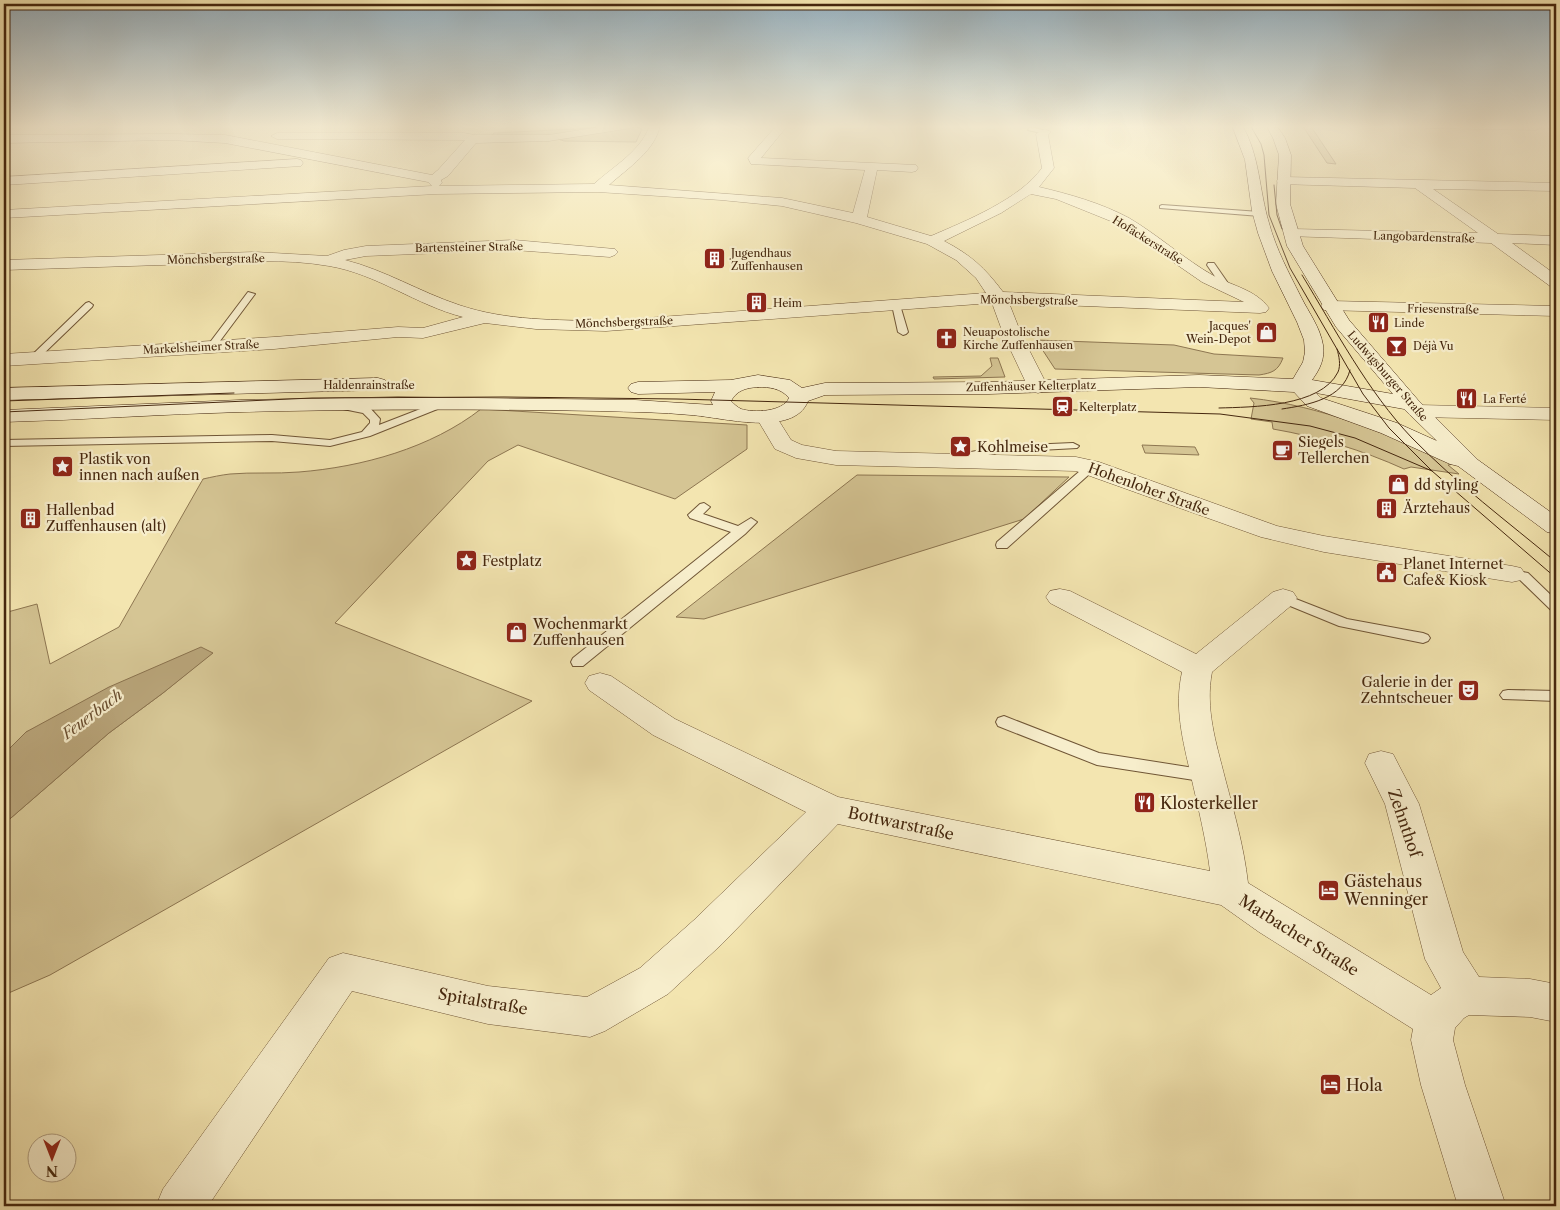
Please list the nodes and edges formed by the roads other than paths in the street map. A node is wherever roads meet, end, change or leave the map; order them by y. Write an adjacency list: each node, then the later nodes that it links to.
1 (425, 181): 9 (street)
2 (437, 181): 9 (street)
3 (605, 181): 12 (street)
4 (868, 181): 17 (street)
5 (1040, 181): 13 (street)
6 (1269, 181): 16 (street, Ludwigsburger Straße)
7 (1271, 181): 18 (street, Ludwigsburger Straße)
8 (1343, 181): 10 (street)
9 (435, 184): 12 (street); 15 (street)
10 (1418, 184): 11 (street); 19 (street)
11 (1556, 187)
12 (598, 188): 17 (street)
13 (1028, 189): 21 (street); 27 (street, Hofäckerstraße)
14 (1162, 207): 16 (lane)
15 (4, 214)
16 (1260, 214): 48 (street, Ludwigsburger Straße)
17 (859, 219): 21 (street)
18 (1292, 233): 19 (street, Langobardenstraße); 32 (street, Ludwigsburger Straße)
19 (1495, 239): 20 (street, Langobardenstraße); 26 (street)
20 (1556, 240)
21 (932, 241): 29 (street)
22 (610, 252): 23 (street, Bartensteiner Straße)
23 (330, 261): 24 (street, Mönchsbergstraße); 34 (street, Mönchsbergstraße)
24 (4, 265)
25 (1211, 265): 27 (lane)
26 (1556, 282)
27 (1228, 289): 33 (street, Hofäckerstraße)
28 (251, 294): 39 (lane)
29 (998, 297): 30 (street, Mönchsbergstraße); 33 (street, Mönchsbergstraße); 47 (street)
30 (896, 305): 36 (street, Mönchsbergstraße); 38 (lane)
31 (90, 306): 40 (lane)
32 (1330, 306): 35 (street, Friesenstraße); 53 (street, Ludwigsburger Straße)
33 (1260, 308)
34 (453, 310): 36 (street, Mönchsbergstraße); 37 (street, Markelsheimer Straße)
35 (1556, 311)
36 (484, 317): 37 (street, Markelsheimer Straße)
37 (398, 332): 39 (street, Markelsheimer Straße)
38 (903, 332)
39 (211, 347): 40 (street, Markelsheimer Straße)
40 (34, 358): 41 (street, Markelsheimer Straße)
41 (4, 360)
42 (776, 382): 45 (street); 46 (street, Zuffenhäuser Kelterplatz); 50 (street)
43 (401, 384): 49 (street, Haldenrainstraße)
44 (543, 385): 45 (street)
45 (734, 386): 54 (street)
46 (934, 387): 47 (street, Zuffenhäuser Kelterplatz); 50 (street, Zuffenhäuser Kelterplatz)
47 (1038, 387): 48 (street, Zuffenhäuser Kelterplatz)
48 (1305, 392): 53 (street, Zuffenhäuser Kelterplatz); 62 (street, Zuffenhäuser Kelterplatz)
49 (4, 394)
50 (799, 397): 57 (street, Haldenrainstraße)
51 (446, 402): 52 (street, Haldenrainstraße); 54 (street, Haldenrainstraße); 58 (lane)
52 (330, 404): 56 (street, Haldenrainstraße); 58 (lane)
53 (1414, 408): 55 (street, Zuffenhäuser Kelterplatz); 62 (street, Ludwigsburger Straße)
54 (733, 412): 57 (street, Haldenrainstraße)
55 (1556, 414)
56 (4, 416)
57 (767, 417): 61 (street, Hohenloher Straße)
58 (366, 434): 59 (lane)
59 (4, 443)
60 (1073, 446): 61 (lane)
61 (967, 462): 63 (street, Hohenloher Straße)
62 (1470, 465): 65 (street, Ludwigsburger Straße)
63 (1091, 466): 66 (lane); 67 (street, Hohenloher Straße)
64 (704, 507): 73 (lane)
65 (1556, 527)
66 (1002, 545)
67 (1512, 574): 70 (lane)
68 (1060, 597): 72 (street)
69 (1283, 598): 71 (lane); 72 (street)
70 (1556, 607)
71 (1423, 638)
72 (1198, 668): 78 (street, Marbacher Straße)
73 (589, 672): 79 (street, Bottwarstraße)
74 (1508, 695): 75 (lane)
75 (1556, 696)
76 (1004, 722): 78 (lane)
77 (1381, 763): 82 (street, Zehnthof)
78 (1208, 776): 80 (street, Marbacher Straße)
79 (831, 809): 80 (street, Bottwarstraße); 83 (street, Spitalstraße)
80 (1230, 891): 82 (street, Marbacher Straße)
81 (1556, 1003): 82 (street)
82 (1452, 1008): 84 (street)
83 (180, 1206)
84 (1482, 1206)

